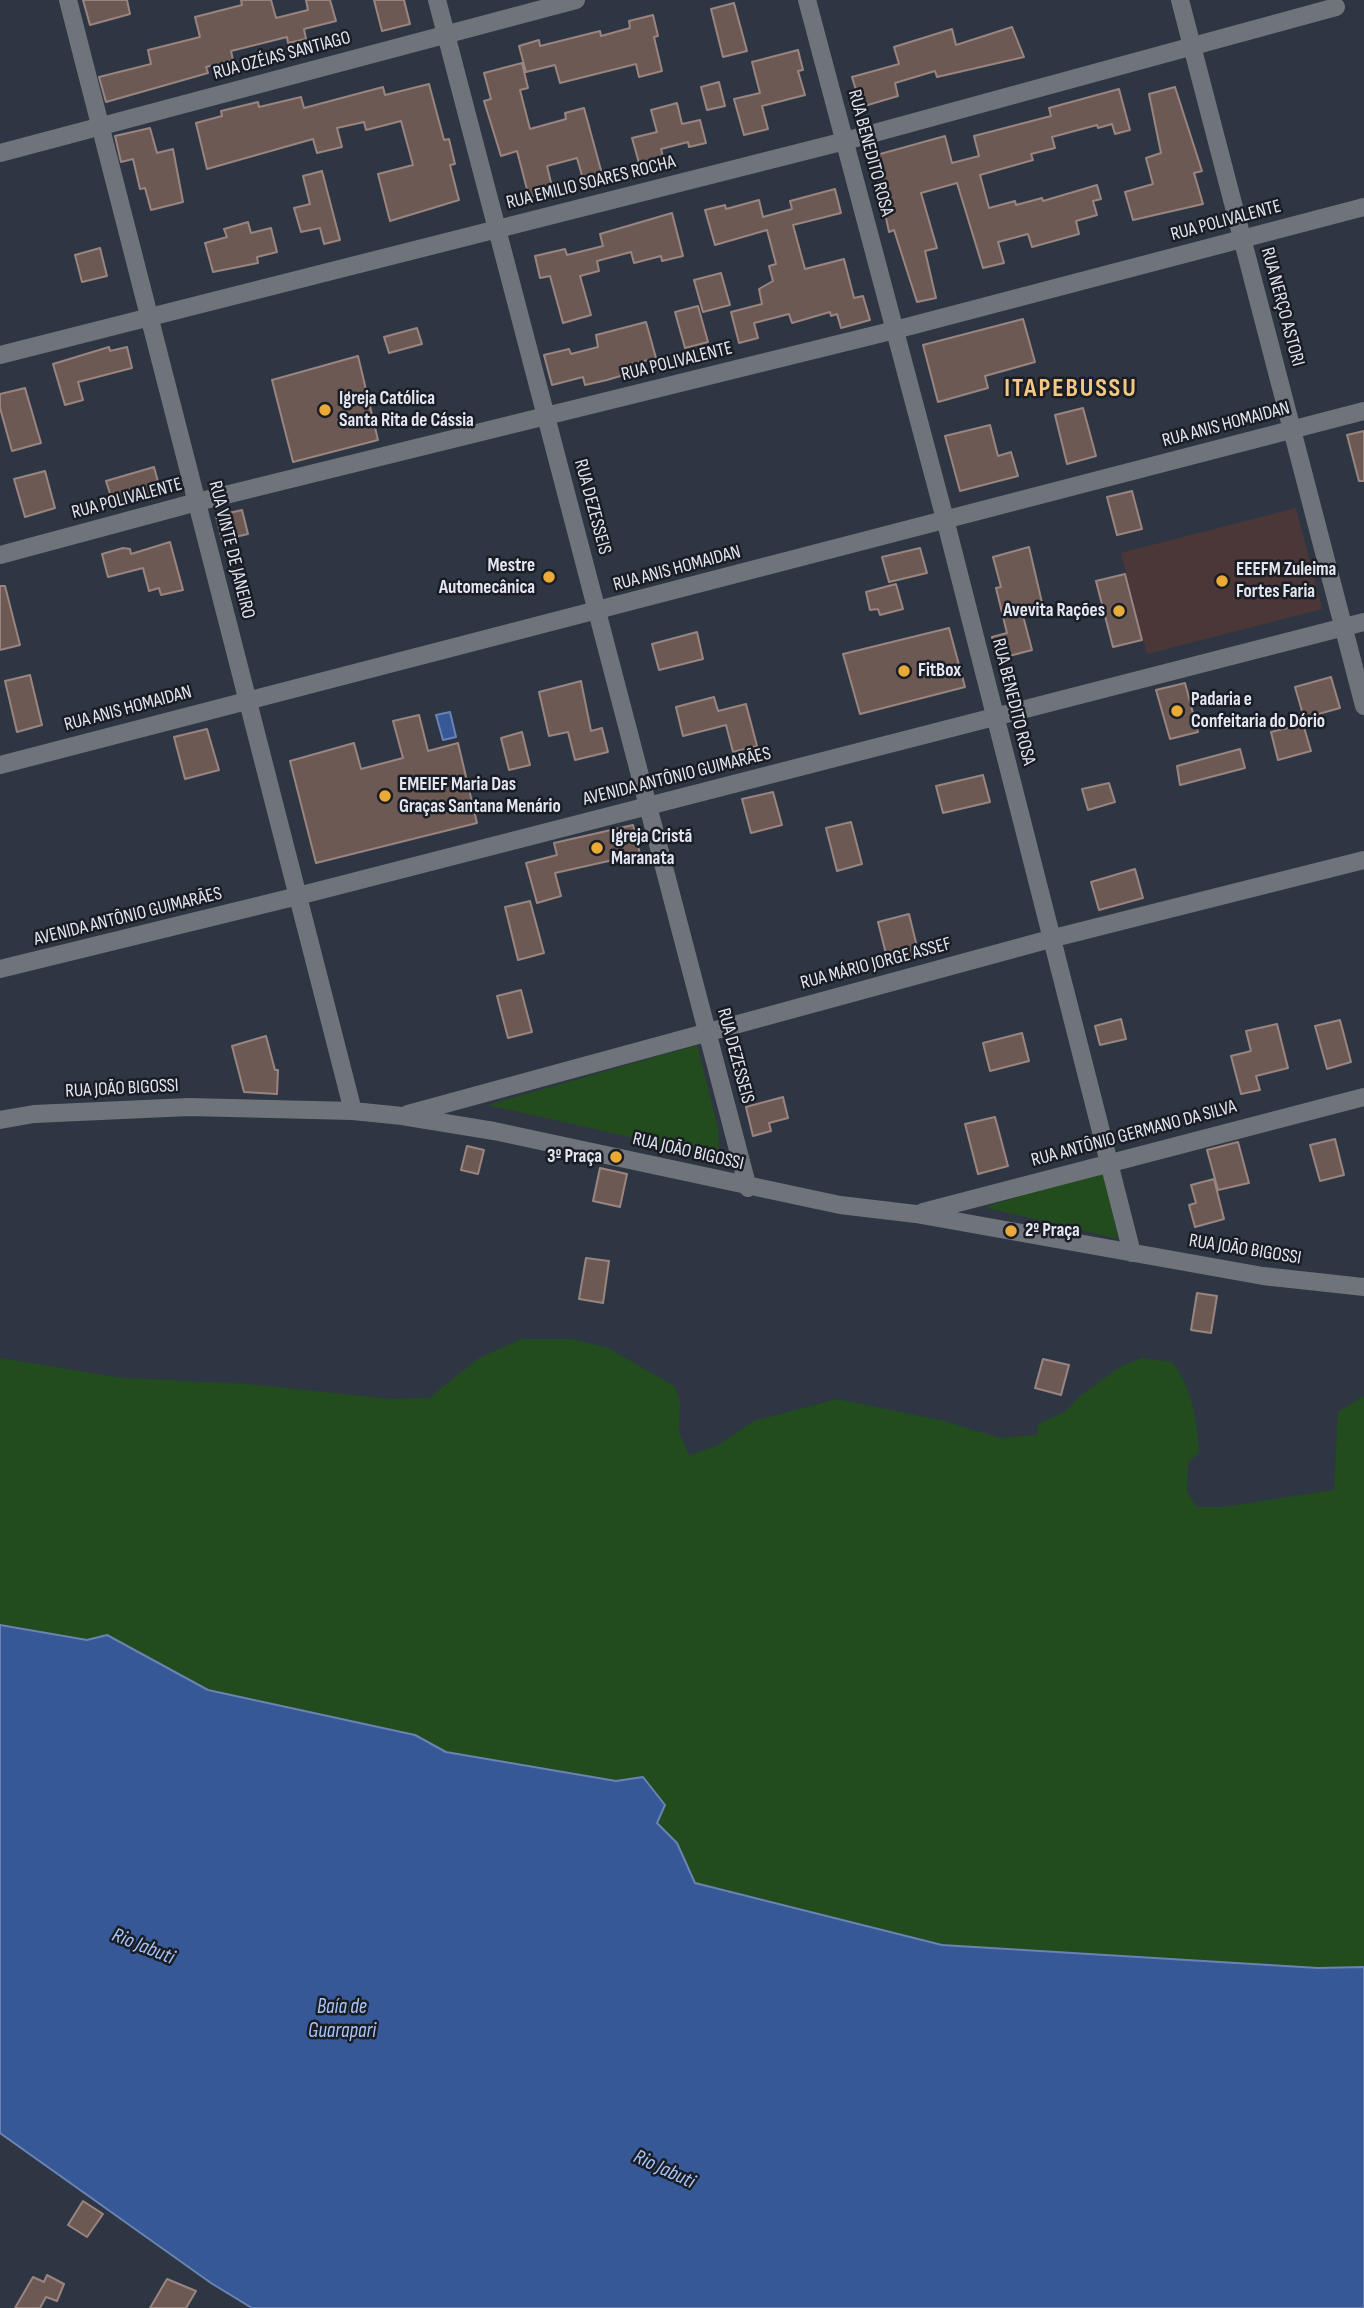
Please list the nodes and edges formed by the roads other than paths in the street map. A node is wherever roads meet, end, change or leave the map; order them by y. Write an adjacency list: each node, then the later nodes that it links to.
1 (68, 0): 9 (street, RUA VINTE DE JANEIRO)
2 (437, 0): 7 (street, RUA DEZESSEIS)
3 (576, 0): 7 (street, RUA OZÉIAS SANTIAGO)
4 (807, 0): 10 (street, RUA BENEDITO ROSA)
5 (1180, 0): 8 (street, RUA NERÇO ASTORI)
6 (1336, 7): 8 (street, RUA EMILIO SOARES ROCHA)
7 (446, 34): 9 (street, RUA OZÉIAS SANTIAGO); 13 (street, RUA DEZESSEIS)
8 (1191, 45): 10 (street, RUA EMILIO SOARES ROCHA); 14 (street, RUA NERÇO ASTORI)
9 (100, 127): 11 (street, RUA OZÉIAS SANTIAGO); 15 (street, RUA VINTE DE JANEIRO)
10 (845, 141): 13 (street, RUA EMILIO SOARES ROCHA); 16 (street, RUA BENEDITO ROSA)
11 (0, 153)
12 (1364, 207): 14 (street, RUA POLIVALENTE)
13 (497, 228): 15 (street, RUA EMILIO SOARES ROCHA); 19 (street, RUA DEZESSEIS)
14 (1242, 238): 16 (street, RUA POLIVALENTE); 20 (street, RUA NERÇO ASTORI)
15 (149, 316): 17 (street, RUA EMILIO SOARES ROCHA); 21 (street, RUA VINTE DE JANEIRO)
16 (895, 330): 19 (street, RUA POLIVALENTE); 22 (street, RUA BENEDITO ROSA)
17 (0, 355)
18 (1364, 411): 20 (street, RUA ANIS HOMAIDAN)
19 (546, 417): 21 (street, RUA POLIVALENTE); 24 (street, RUA DEZESSEIS)
20 (1292, 429): 22 (street, RUA ANIS HOMAIDAN); 26 (street, RUA NERÇO ASTORI)
21 (197, 502): 23 (street, RUA POLIVALENTE); 27 (street, RUA VINTE DE JANEIRO)
22 (945, 519): 24 (street, RUA ANIS HOMAIDAN); 29 (street, RUA BENEDITO ROSA)
23 (0, 555)
24 (597, 612): 27 (street, RUA ANIS HOMAIDAN); 31 (street, RUA DEZESSEIS)
25 (1364, 622): 26 (street, AVENIDA ANTÔNIO GUIMARÃES)
26 (1343, 627): 28 (street, RUA NERÇO ASTORI); 29 (street, AVENIDA ANTÔNIO GUIMARÃES)
27 (247, 699): 30 (street, RUA ANIS HOMAIDAN); 33 (street, RUA VINTE DE JANEIRO)
28 (1364, 706)
29 (995, 717): 31 (street, AVENIDA ANTÔNIO GUIMARÃES); 34 (street, RUA BENEDITO ROSA)
30 (0, 765)
31 (649, 806): 33 (street, AVENIDA ANTÔNIO GUIMARÃES); 36 (street, RUA DEZESSEIS)
32 (1364, 860): 34 (street, RUA MÁRIO JORGE ASSEF)
33 (298, 896): 35 (street, AVENIDA ANTÔNIO GUIMARÃES); 38 (street, RUA VINTE DE JANEIRO)
34 (1050, 939): 36 (street, RUA MÁRIO JORGE ASSEF); 41 (street, RUA BENEDITO ROSA)
35 (0, 970)
36 (707, 1031): 39 (street, RUA MÁRIO JORGE ASSEF); 42 (street, RUA DEZESSEIS)
37 (1364, 1097): 41 (street, RUA ANTÔNIO GERMANO DA SILVA)
38 (353, 1111): 39 (street, RUA JOÃO BIGOSSI); 40 (street, RUA JOÃO BIGOSSI)
39 (401, 1116): 42 (street, RUA JOÃO BIGOSSI)
40 (0, 1120)
41 (1109, 1162): 43 (street, RUA ANTÔNIO GERMANO DA SILVA); 44 (street, RUA BENEDITO ROSA)
42 (748, 1188): 43 (street, RUA JOÃO BIGOSSI)
43 (916, 1214): 44 (street, RUA JOÃO BIGOSSI)
44 (1132, 1252): 45 (street, RUA JOÃO BIGOSSI)
45 (1364, 1287)

